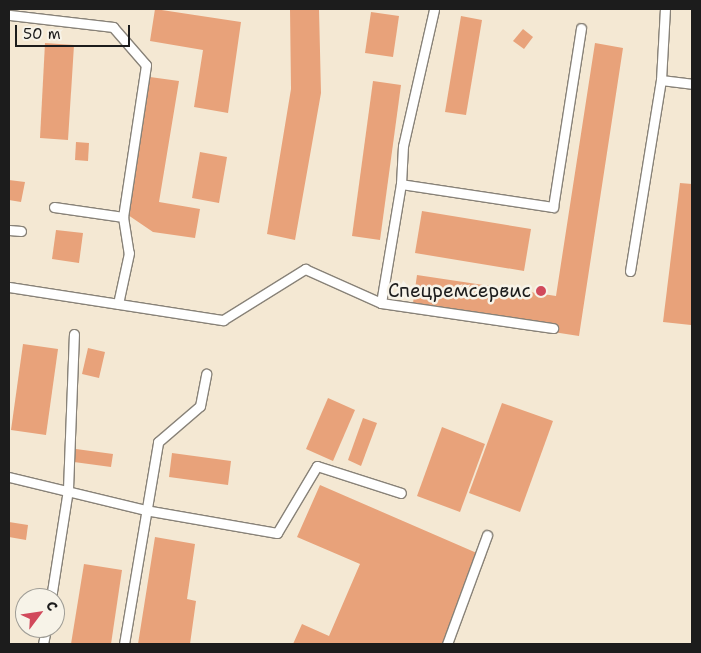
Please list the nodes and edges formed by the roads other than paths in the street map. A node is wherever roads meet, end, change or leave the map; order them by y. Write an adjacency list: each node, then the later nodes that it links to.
1 (434, 9): 7 (lane)
2 (666, 9): 5 (lane)
3 (10, 15): 9 (lane)
4 (582, 28): 7 (lane)
5 (661, 80): 6 (lane); 12 (lane)
6 (692, 84)
7 (401, 184): 14 (lane)
8 (54, 207): 9 (lane)
9 (123, 217): 15 (lane)
10 (9, 230): 11 (lane)
11 (21, 231)
12 (630, 271)
13 (9, 287): 15 (lane)
14 (381, 303): 15 (lane); 16 (lane)
15 (118, 304)
16 (553, 328)
17 (74, 334): 20 (lane)
18 (206, 374): 22 (lane)
19 (9, 477): 20 (lane)
20 (68, 489): 22 (lane); 24 (lane)
21 (401, 493): 22 (lane)
22 (145, 510): 25 (lane)
23 (486, 536): 26 (lane)
24 (52, 588)
25 (124, 644)
26 (447, 644)

